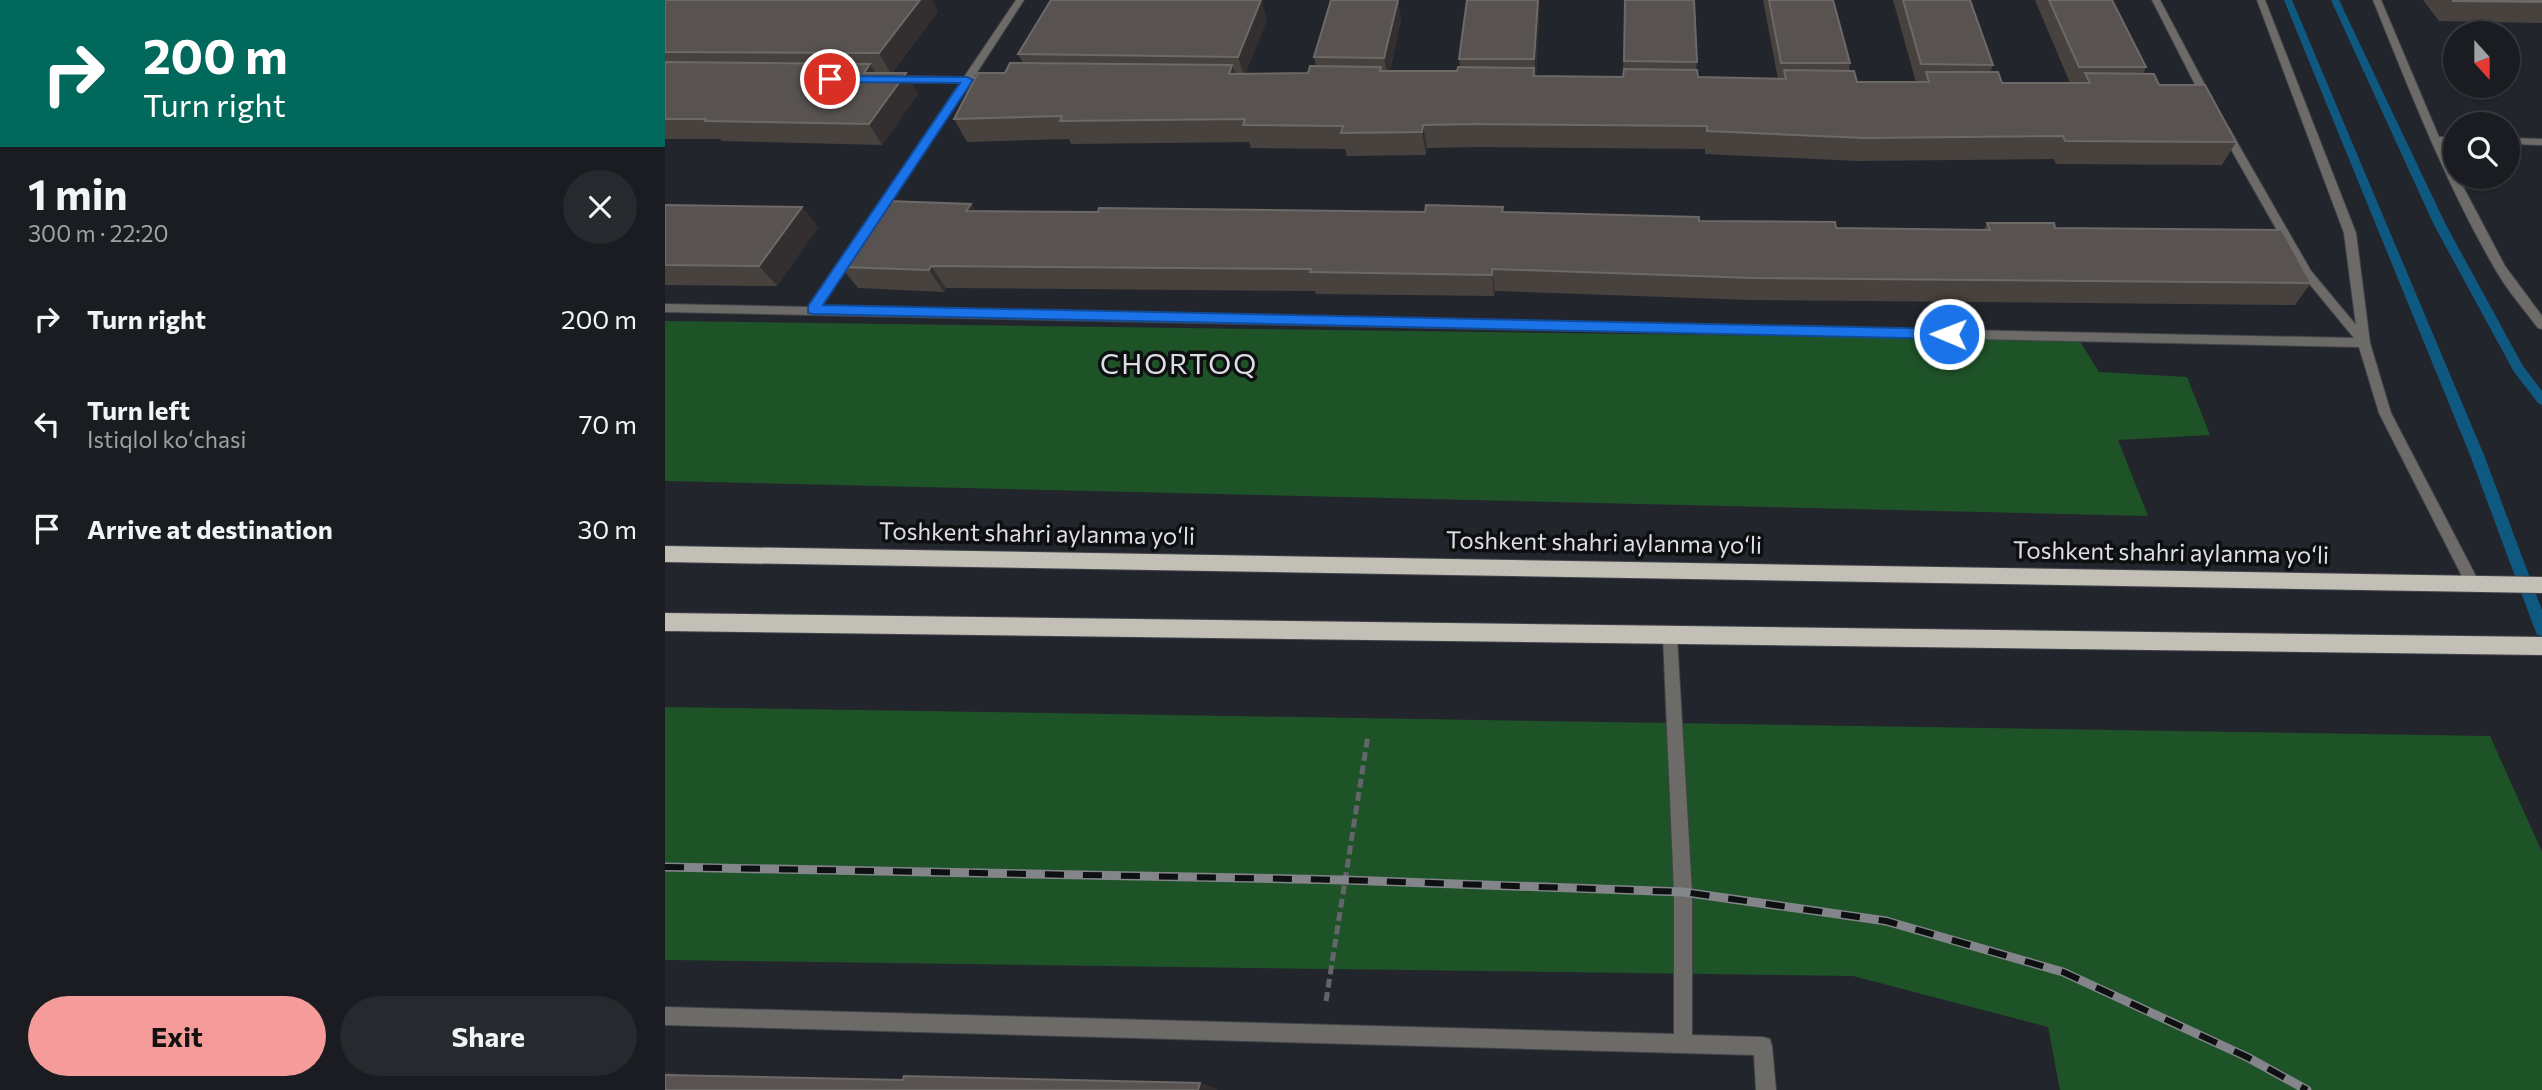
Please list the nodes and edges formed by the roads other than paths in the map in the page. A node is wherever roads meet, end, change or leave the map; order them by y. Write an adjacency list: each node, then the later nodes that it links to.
1 (1020, 0): 6 (street)
2 (2156, 0): 9 (street)
3 (2261, 0): 17 (street)
4 (2377, 0): 10 (street)
5 (885, 79): 6 (street)
6 (967, 80): 7 (street); 15 (street)
7 (1009, 80)
8 (2189, 92): 9 (street)
9 (2203, 92): 17 (street)
10 (2435, 140): 11 (street); 16 (street)
11 (2443, 140)
12 (2520, 141): 13 (street)
13 (2542, 142)
14 (665, 308): 15 (street)
15 (813, 310): 17 (street)
16 (2542, 325)
17 (2364, 343): 19 (street)
18 (665, 554): 19 (highway, Toshkent shahri aylanma yoʻli)
19 (2473, 584): 20 (highway, Toshkent shahri aylanma yoʻli)
20 (2542, 585)
21 (665, 622): 22 (highway)
22 (1670, 636): 23 (highway); 25 (street)
23 (2533, 646)
24 (665, 1016): 25 (street)
25 (1683, 1044): 26 (street)
26 (1766, 1090)

